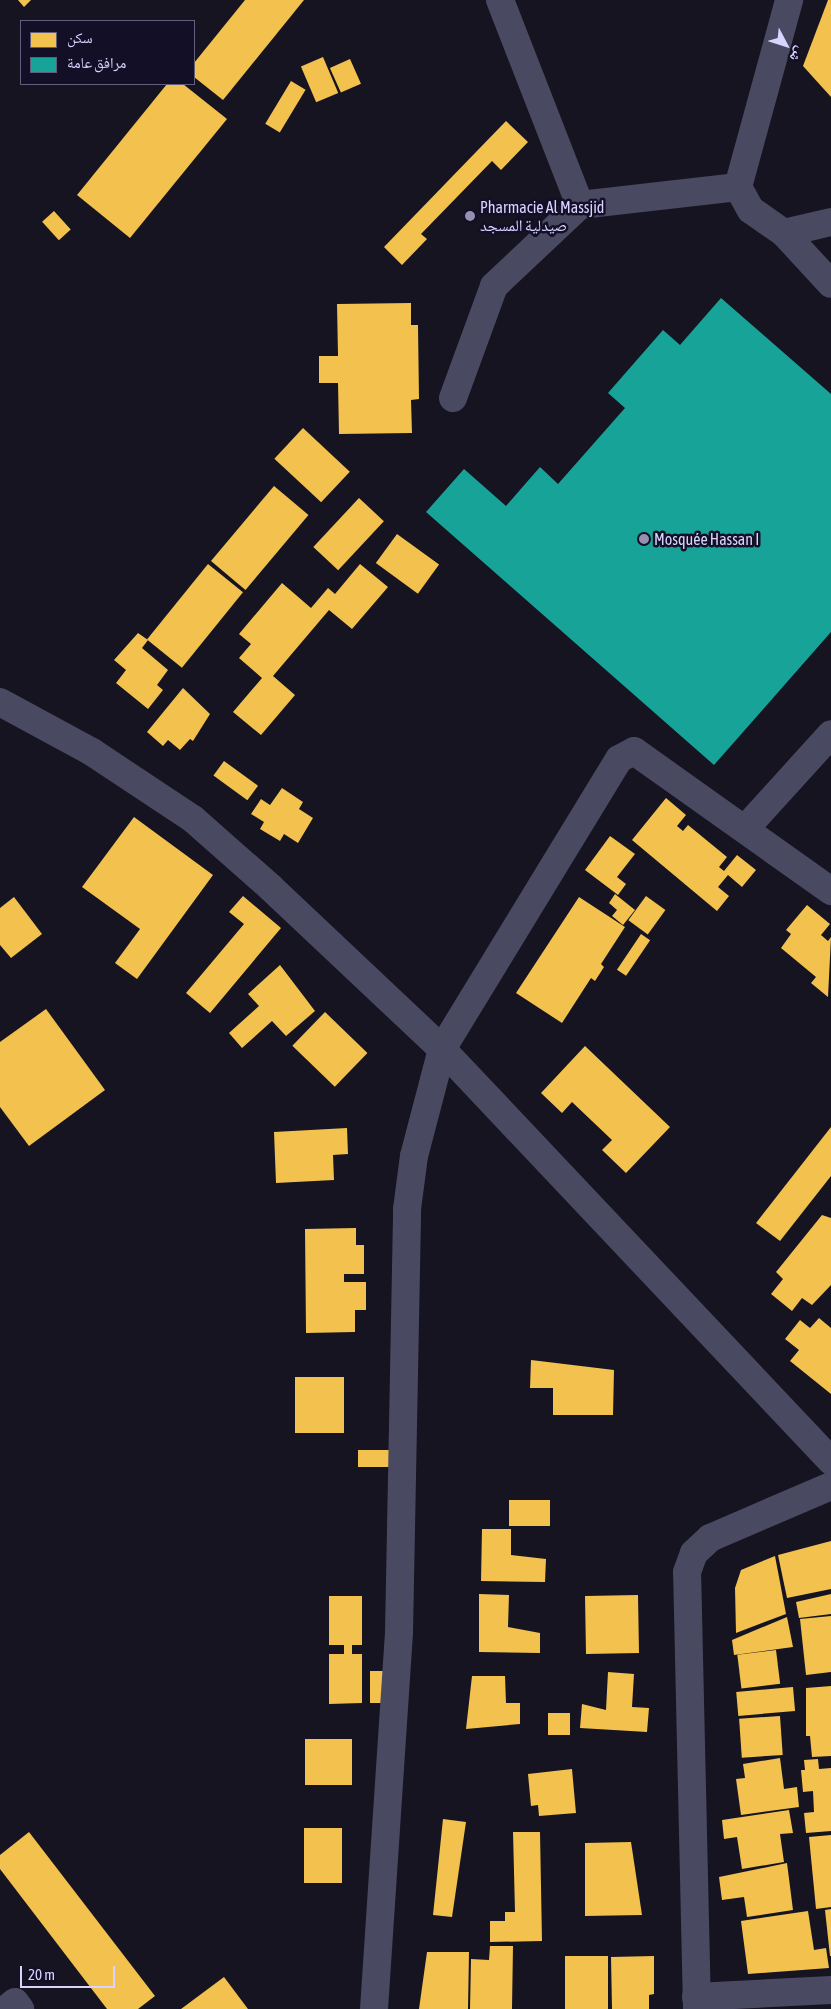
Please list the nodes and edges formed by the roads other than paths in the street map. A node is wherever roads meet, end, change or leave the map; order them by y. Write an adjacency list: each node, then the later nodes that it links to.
1 (500, 0): 4 (street)
2 (789, 0): 3 (street)
3 (738, 187): 4 (street); 6 (street)
4 (580, 206): 8 (street)
5 (831, 222): 6 (street)
6 (784, 233): 7 (street)
7 (831, 284)
8 (454, 398)
9 (0, 702): 13 (street)
10 (831, 734): 11 (street)
11 (744, 829): 12 (street); 13 (street)
12 (831, 891)
13 (442, 1049): 14 (street); 20 (street)
14 (831, 1461)
15 (831, 1486): 17 (street)
16 (831, 1990): 17 (street)
17 (696, 2003)
18 (6, 2009): 19 (street)
19 (20, 2009)
20 (374, 2009)

